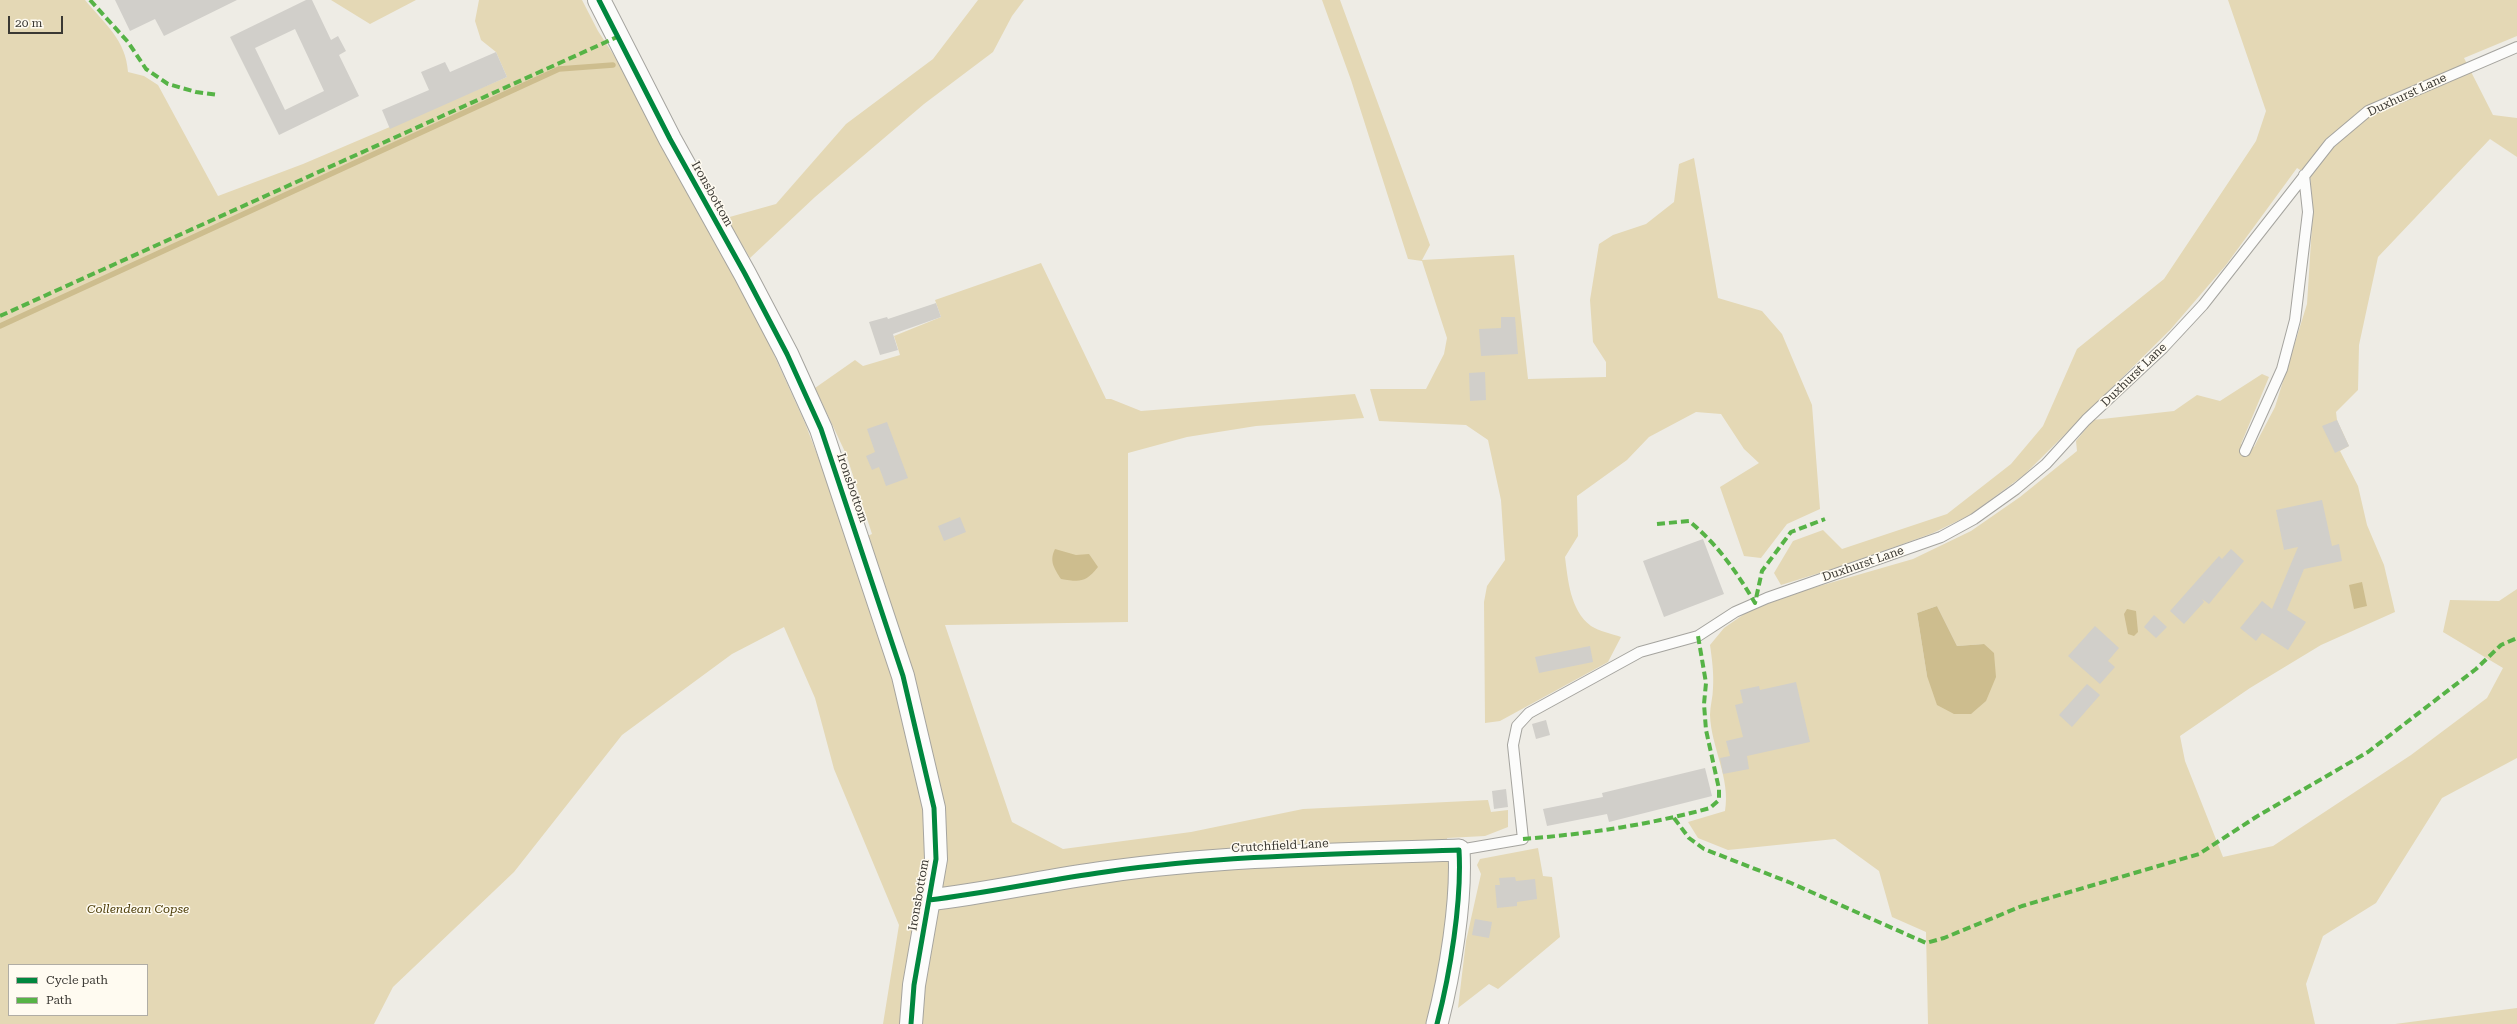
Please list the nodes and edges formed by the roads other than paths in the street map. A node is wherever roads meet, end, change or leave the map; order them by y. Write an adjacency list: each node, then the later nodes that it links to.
1 (599, 0): 6 (street, Ironsbottom)
2 (2517, 46): 3 (lane, Duxhurst Lane)
3 (2304, 175): 4 (lane); 5 (lane, Duxhurst Lane)
4 (2245, 451)
5 (1459, 850): 6 (street, Crutchfield Lane); 8 (street)
6 (929, 900): 7 (street, Ironsbottom)
7 (911, 1024)
8 (1437, 1024)

